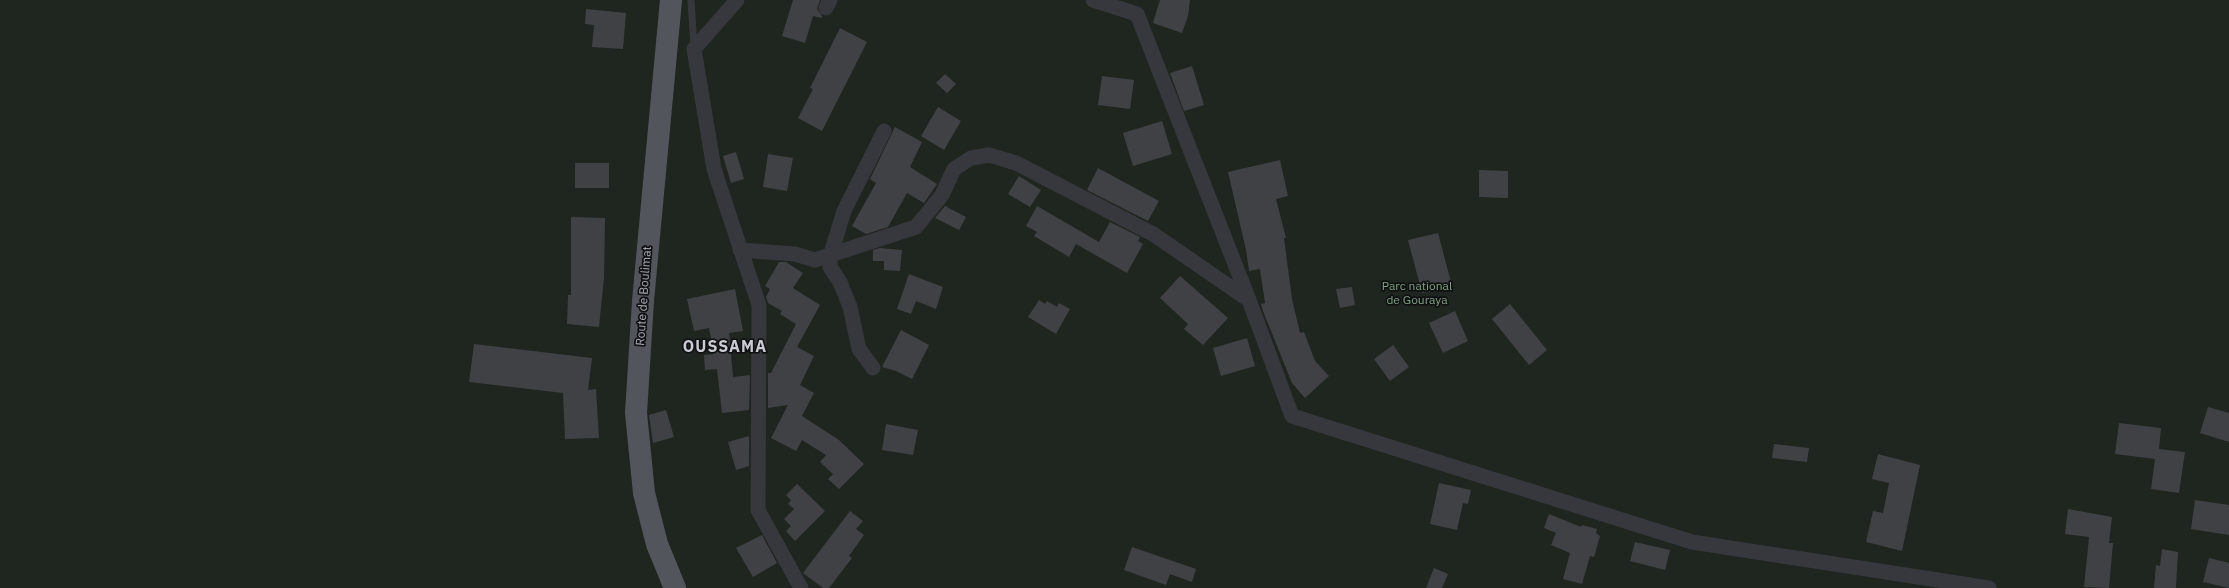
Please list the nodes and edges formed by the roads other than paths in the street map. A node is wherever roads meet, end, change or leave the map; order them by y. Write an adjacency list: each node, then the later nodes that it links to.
1 (671, 0): 12 (main road, Route de Boulimat)
2 (691, 0): 6 (lane)
3 (736, 0): 6 (street)
4 (1093, 0): 5 (street)
5 (1137, 7): 10 (street)
6 (694, 49): 8 (street)
7 (884, 131): 9 (street)
8 (740, 250): 9 (street); 13 (street)
9 (830, 257): 10 (street); 11 (street)
10 (1249, 300): 14 (street)
11 (872, 368)
12 (675, 588)
13 (801, 588)
14 (1989, 588)

